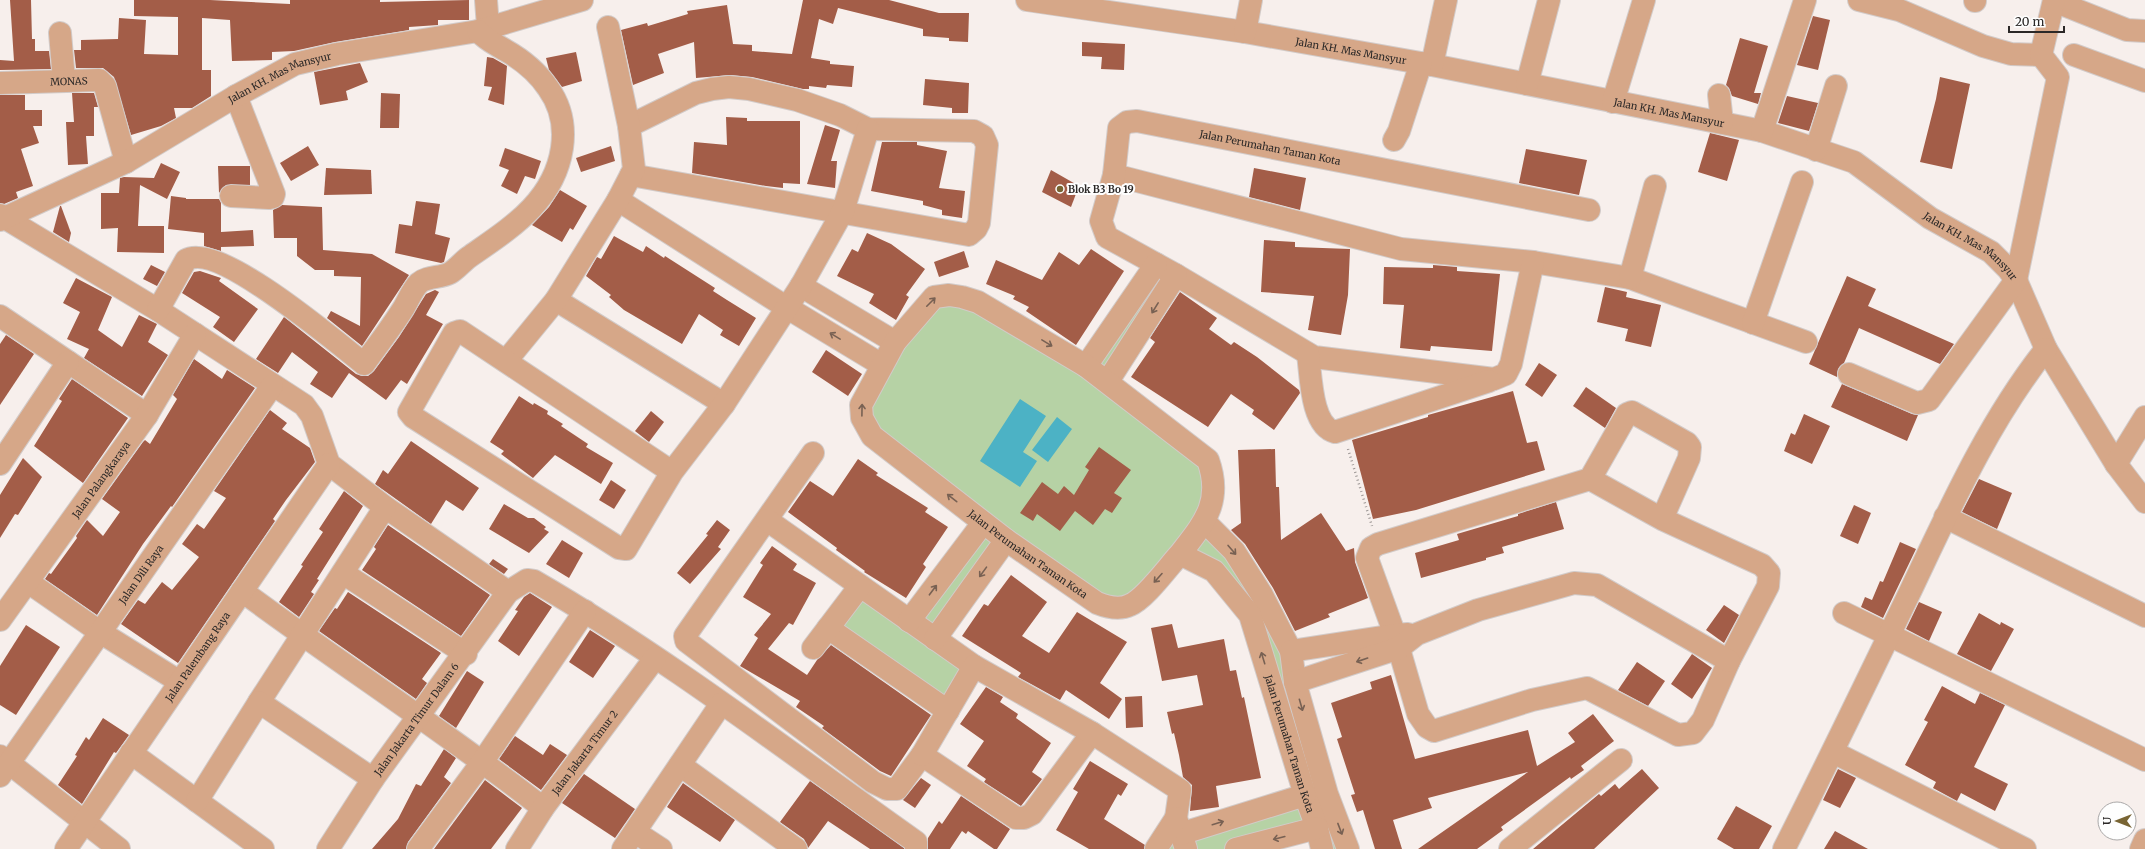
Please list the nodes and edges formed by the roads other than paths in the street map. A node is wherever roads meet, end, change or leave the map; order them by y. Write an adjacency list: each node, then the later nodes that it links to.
1 (486, 0): 12 (street)
2 (582, 0): 12 (street, Jalan KH. Mas Mansyur)
3 (1027, 0): 14 (street, Jalan KH. Mas Mansyur)
4 (1250, 0): 14 (street)
5 (1446, 0): 18 (street)
6 (1549, 0): 22 (street)
7 (1644, 0): 26 (street)
8 (1805, 0): 30 (street)
9 (1859, 0): 16 (street)
10 (2054, 0): 13 (street); 16 (street)
11 (608, 27): 28 (street)
12 (483, 29): 25 (street, Jalan KH. Mas Mansyur); 51 (street)
13 (2145, 31)
14 (1245, 32): 18 (street, Jalan KH. Mas Mansyur)
15 (60, 33): 19 (street)
16 (2041, 55): 47 (street)
17 (2074, 55): 20 (street)
18 (1427, 64): 22 (street, Jalan KH. Mas Mansyur); 31 (street)
19 (64, 80): 21 (street, MONAS); 33 (street, MONAS)
20 (2145, 81)
21 (0, 83)
22 (1527, 84): 26 (street, Jalan KH. Mas Mansyur)
23 (1836, 86): 32 (street)
24 (1720, 95): 27 (street)
25 (236, 96): 33 (street, Jalan KH. Mas Mansyur); 38 (street)
26 (1612, 102): 27 (street, Jalan KH. Mas Mansyur)
27 (1722, 122): 30 (street, Jalan KH. Mas Mansyur)
28 (629, 126): 29 (street); 34 (street)
29 (868, 129): 41 (street); 41 (street)
30 (1762, 131): 32 (street, Jalan KH. Mas Mansyur)
31 (1394, 140)
32 (1816, 150): 47 (street, Jalan KH. Mas Mansyur)
33 (126, 162): 42 (street, Jalan KH. Mas Mansyur)
34 (632, 175): 39 (street); 41 (street)
35 (1114, 175): 40 (street, Jalan Perumahan Taman Kota); 43 (street); 44 (street, Jalan Perumahan Taman Kota)
36 (1802, 182): 53 (street)
37 (1655, 186): 46 (street)
38 (231, 196)
39 (618, 200): 49 (street); 50 (street)
40 (1589, 210)
41 (843, 211): 48 (street)
42 (2, 218): 51 (street)
43 (1533, 262): 46 (street); 64 (street)
44 (1156, 264): 45 (street, Jalan Perumahan Taman Kota); 62 (street)
45 (1176, 275): 58 (street, Jalan Perumahan Taman Kota); 65 (street, one-way to 65)
46 (1630, 278): 53 (street)
47 (2016, 280): 57 (street, Jalan KH. Mas Mansyur); 63 (street)
48 (801, 286): 50 (street); 55 (street)
49 (556, 300): 59 (street); 67 (street)
50 (786, 307): 61 (street, one-way to 50); 67 (street)
51 (158, 310): 54 (street)
52 (1, 319): 60 (street)
53 (1753, 323): 56 (street)
54 (195, 334): 66 (street); 68 (street, Jalan Palangkaraya)
55 (895, 342): 61 (street, Jalan Perumahan Taman Kota); 62 (street, Jalan Perumahan Taman Kota, one-way to 62)
56 (1806, 342)
57 (2046, 349): 73 (street, Jalan KH. Mas Mansyur); 78 (street)
58 (1308, 354): 64 (street, Jalan Perumahan Taman Kota); 64 (street)
59 (506, 361): 74 (street); 74 (street)
60 (68, 362): 68 (street); 71 (street)
61 (882, 365): 82 (street, Jalan Perumahan Taman Kota, one-way to 61)
62 (1086, 366): 65 (street, Jalan Perumahan Taman Kota)
63 (1849, 374)
64 (1494, 379)
65 (1108, 381): 81 (street, Jalan Perumahan Taman Kota)
66 (272, 386): 72 (street); 96 (street, Jalan Dili Raya)
67 (724, 404): 74 (street)
68 (147, 415): 86 (street, Jalan Palangkaraya)
69 (2145, 418): 73 (street)
70 (813, 453): 80 (street)
71 (0, 464)
72 (329, 464): 77 (street); 88 (street, Jalan Palembang Raya)
73 (2116, 464): 76 (street, Jalan KH. Mas Mansyur)
74 (672, 472)
75 (1590, 479): 79 (street); 79 (street); 100 (street)
76 (2145, 502)
77 (385, 507): 85 (street); 89 (street)
78 (1945, 517): 92 (street); 98 (street)
79 (1662, 519): 105 (street)
80 (767, 520): 87 (street); 116 (street)
81 (1205, 522): 84 (street); 102 (street, Jalan Perumahan Taman Kota, one-way to 102)
82 (983, 523): 83 (street, Jalan Perumahan Taman Kota); 94 (street, one-way to 82)
83 (1006, 540): 84 (street, Jalan Perumahan Taman Kota, one-way to 83); 99 (street, one-way to 99)
84 (1180, 554): 123 (street, Jalan Perumahan Taman Kota, one-way to 84)
85 (343, 572): 97 (street); 103 (street)
86 (28, 582): 93 (street, Jalan Palangkaraya); 96 (street)
87 (860, 586): 94 (street); 95 (street)
88 (242, 591): 97 (street); 107 (street, Jalan Palembang Raya)
89 (508, 592): 90 (street); 103 (street, Jalan Jakarta Timur Dalam 6)
90 (585, 611): 104 (street); 119 (street)
91 (1844, 613): 98 (street)
92 (2145, 616)
93 (0, 620)
94 (909, 621): 99 (street)
95 (828, 628): 101 (street); 111 (street)
96 (100, 632): 107 (street); 120 (street, Jalan Dili Raya)
97 (303, 636): 109 (street); 112 (street)
98 (1888, 636): 114 (street); 118 (street)
99 (935, 639): 106 (street)
100 (1397, 641): 102 (street); 105 (street); 105 (street); 108 (street, one-way to 108)
101 (812, 648)
102 (1291, 652): 108 (street, Jalan Perumahan Taman Kota)
103 (466, 654): 112 (street, Jalan Jakarta Timur Dalam 6)
104 (655, 658): 110 (street); 125 (street, Jalan Jakarta Timur 2)
105 (1729, 660)
106 (974, 666): 111 (street); 113 (street)
107 (180, 682): 115 (street, Jalan Palembang Raya)
108 (1295, 682): 143 (street, Jalan Perumahan Taman Kota, one-way to 143)
109 (260, 702): 122 (street); 124 (street)
110 (721, 704): 121 (street); 139 (street)
111 (948, 711): 116 (street)
112 (419, 715): 119 (street); 122 (street, Jalan Jakarta Timur Dalam 6)
113 (1092, 733): 116 (street); 128 (street)
114 (1833, 752): 145 (street); 146 (street)
115 (131, 753): 124 (street); 126 (street, Jalan Palembang Raya)
116 (922, 755)
117 (1621, 760): 144 (street)
118 (2145, 760)
119 (482, 761): 125 (street); 136 (street)
120 (3, 765): 126 (street)
121 (680, 766): 129 (street); 138 (street)
122 (373, 779): 135 (street, Jalan Jakarta Timur Dalam 6)
123 (1305, 795): 127 (street, Jalan Perumahan Taman Kota); 128 (street, one-way to 123)
124 (197, 802): 134 (street)
125 (543, 808): 131 (street, Jalan Jakarta Timur 2)
126 (84, 823): 132 (street, Jalan Palembang Raya); 133 (street)
127 (1317, 828): 141 (street, one-way to 141); 142 (street, Jalan Perumahan Taman Kota)
128 (1181, 834): 140 (street)
129 (629, 840): 137 (street)
130 (2145, 840): 147 (street)
131 (519, 848)
132 (66, 849)
133 (119, 849)
134 (263, 849)
135 (328, 849)
136 (418, 849)
137 (661, 849)
138 (796, 849)
139 (916, 849)
140 (1156, 849)
141 (1236, 849)
142 (1322, 849)
143 (1348, 849)
144 (1510, 849)
145 (1784, 849)
146 (2025, 849)
147 (2141, 849)

